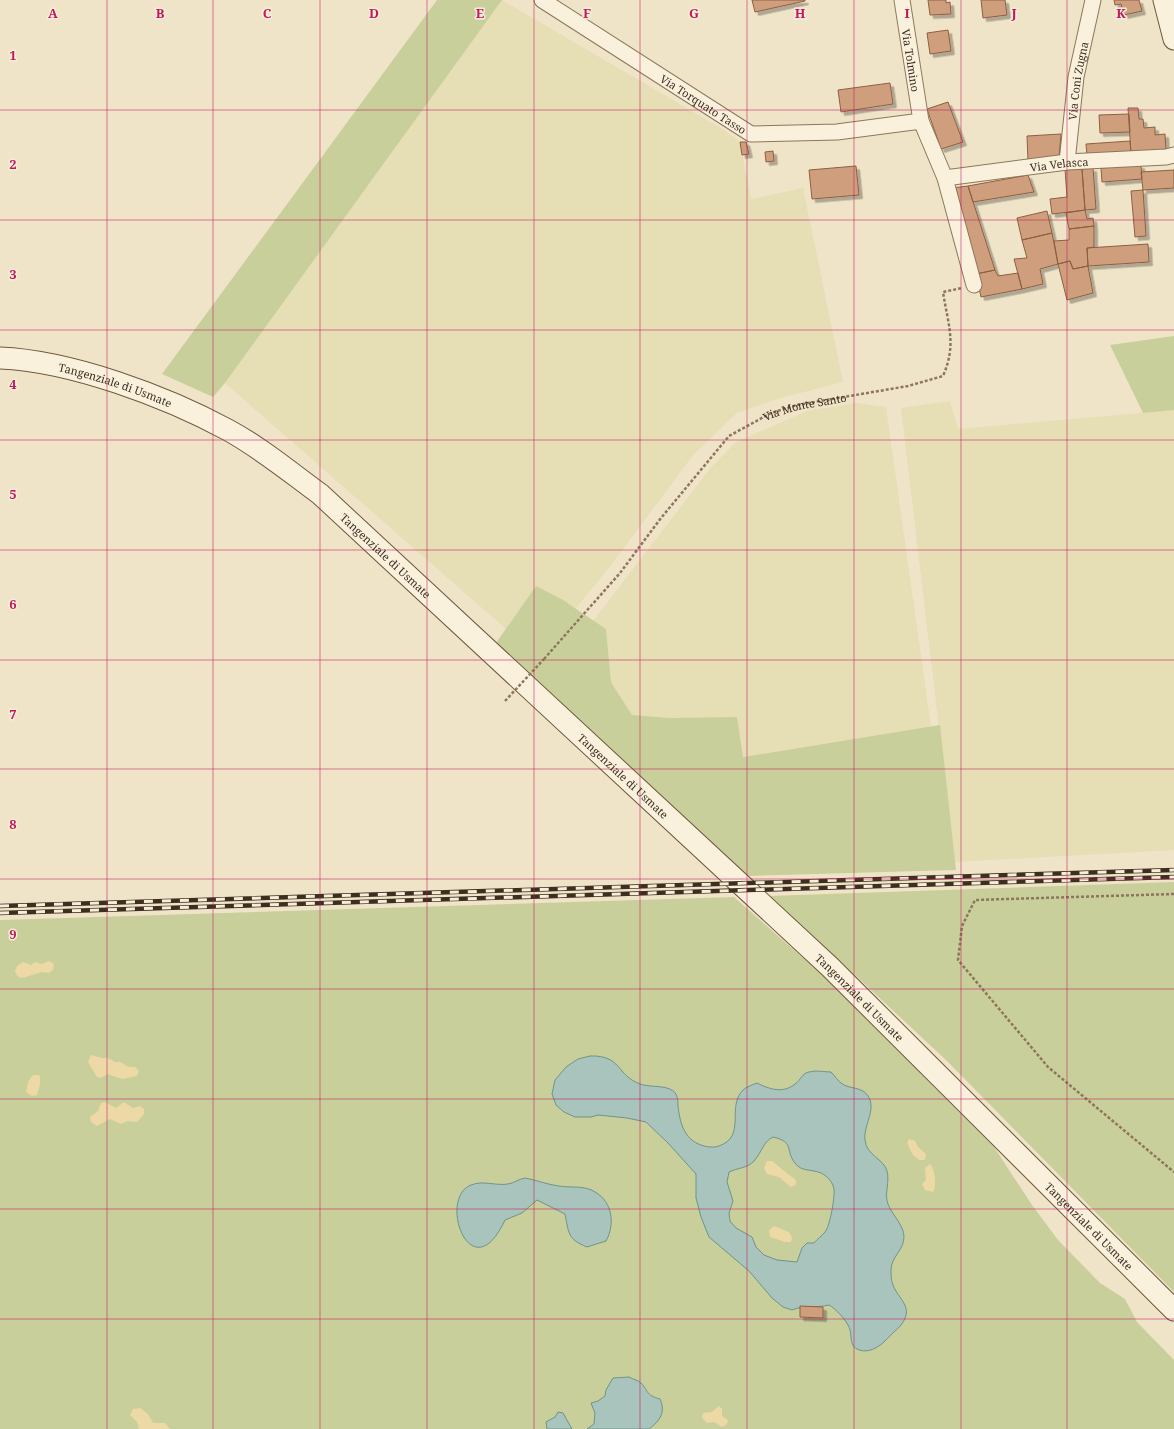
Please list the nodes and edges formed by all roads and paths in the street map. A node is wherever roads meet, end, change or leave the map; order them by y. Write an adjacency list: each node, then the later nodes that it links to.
1 (542, 0): 6 (street, Via Torquato Tasso)
2 (902, 0): 6 (street, Via Tolmino)
3 (1093, 0): 8 (street, Via Coni Zugna)
4 (1164, 0): 5 (main road)
5 (1174, 38)
6 (921, 121): 9 (street)
7 (1174, 155): 8 (street, Via Velasca)
8 (1067, 162): 9 (street, Via Velasca)
9 (945, 178): 10 (street)
10 (974, 286): 12 (path, Via Monte Santo, bridge)
11 (0, 358): 15 (main road, Tangenziale di Usmate)
12 (505, 701)
13 (1174, 894): 14 (path)
14 (1174, 1172)
15 (1174, 1310)

